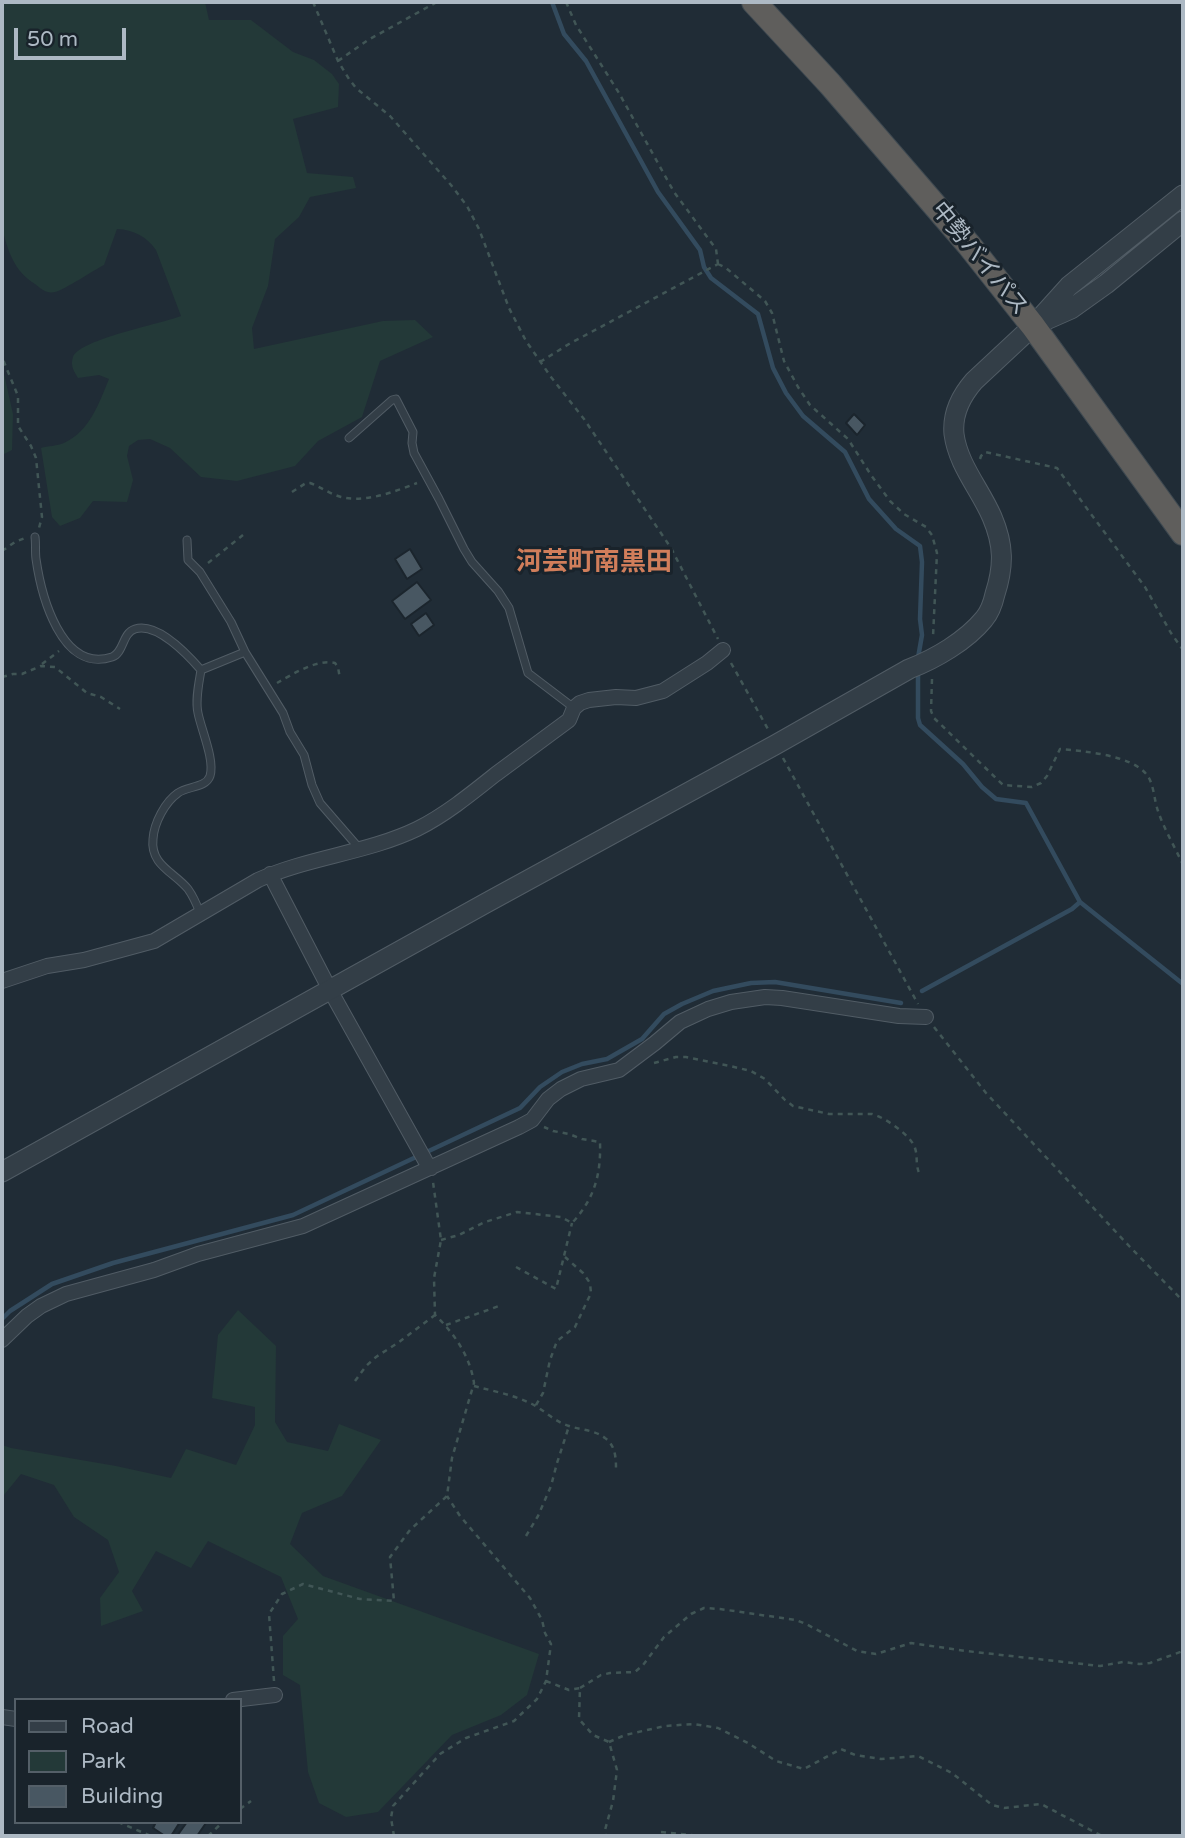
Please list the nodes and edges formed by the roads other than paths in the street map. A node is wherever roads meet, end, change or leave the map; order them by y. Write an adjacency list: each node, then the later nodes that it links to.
1 (754, 2): 4 (highway, 中勢バイパス)
2 (1183, 195): 4 (street)
3 (1183, 221): 4 (street)
4 (1033, 326): 6 (highway, 中勢バイパス); 17 (street)
5 (349, 438): 12 (lane)
6 (1183, 533)
7 (35, 537): 11 (lane)
8 (187, 540): 10 (lane)
9 (723, 650): 12 (street)
10 (245, 652): 11 (lane); 13 (lane)
11 (201, 670): 15 (lane)
12 (574, 708): 13 (street)
13 (360, 849): 14 (street)
14 (270, 874): 15 (street); 17 (street)
15 (200, 913): 16 (street)
16 (2, 981)
17 (330, 990): 19 (street); 20 (street)
18 (926, 1017): 19 (street)
19 (428, 1166): 21 (street)
20 (2, 1172)
21 (2, 1340)
22 (275, 1695): 23 (street)
23 (242, 1699)

